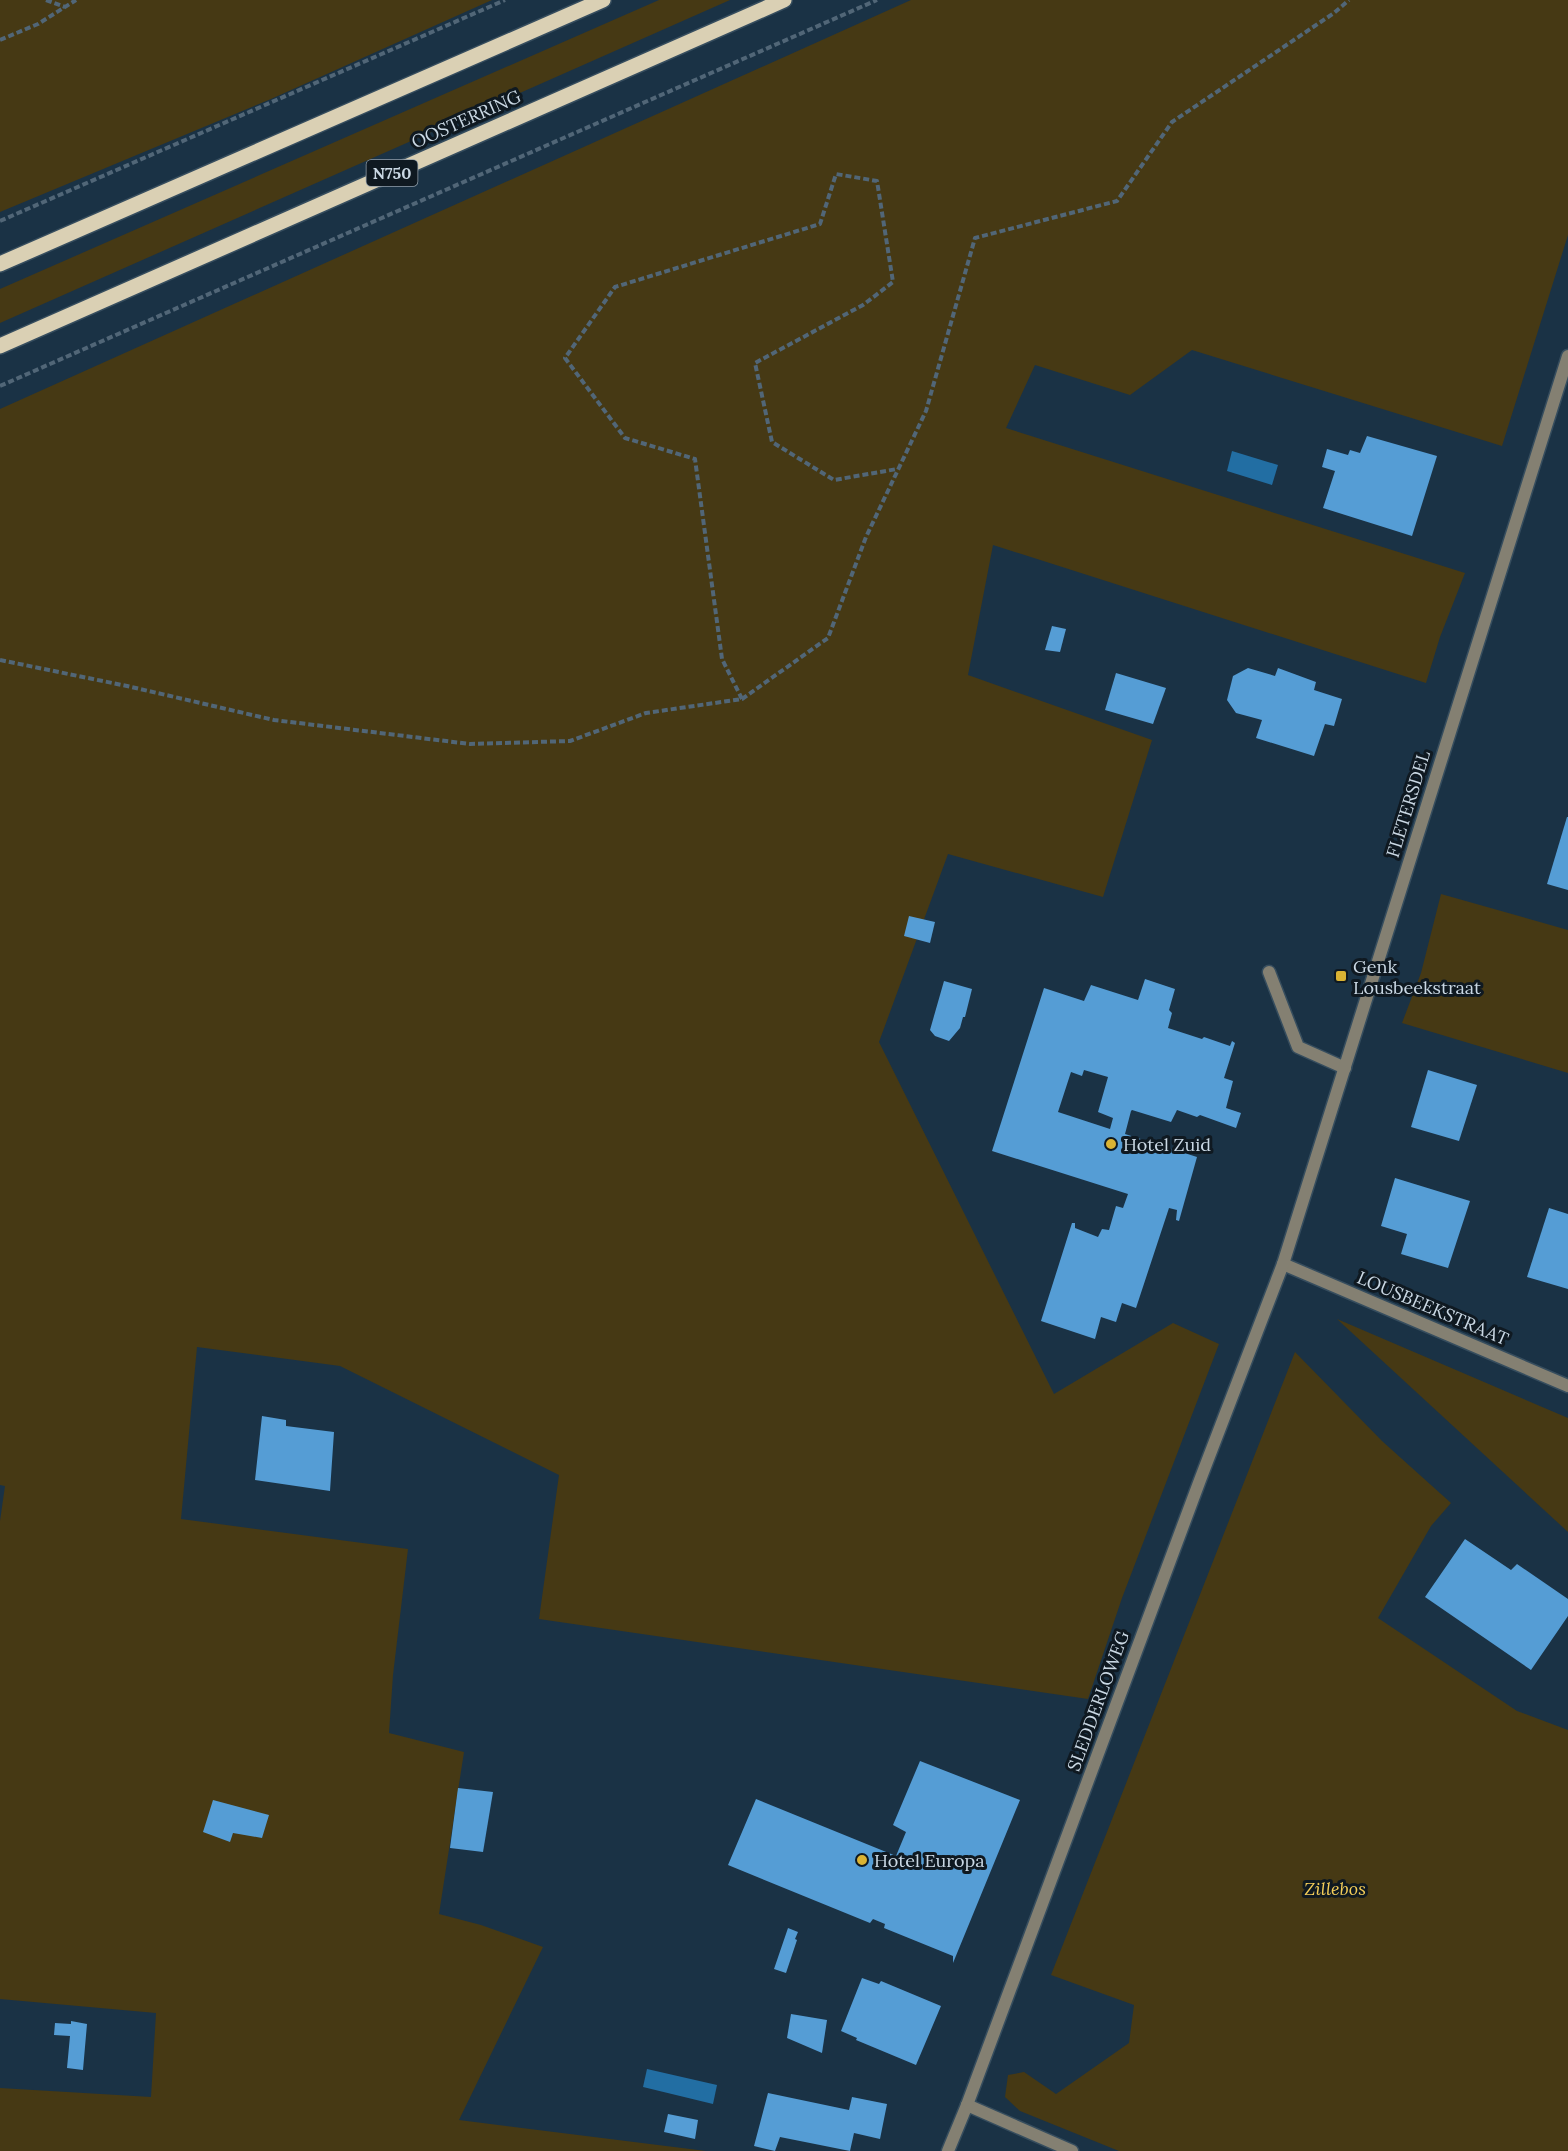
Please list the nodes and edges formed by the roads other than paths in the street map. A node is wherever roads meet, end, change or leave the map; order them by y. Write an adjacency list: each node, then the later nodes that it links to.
1 (603, 0): 3 (main road)
2 (784, 0): 4 (main road, OOSTERRING / N750)
3 (0, 264)
4 (0, 346)
5 (1568, 356): 7 (street, FLETERSDEL)
6 (1269, 972): 7 (street)
7 (1345, 1068): 8 (street, FLETERSDEL)
8 (1283, 1263): 9 (street, LOUSBEEKSTRAAT); 10 (street, SLEDDERLOWEG)
9 (1568, 1386)
10 (967, 2104): 11 (street, SLEDDERLOWEG); 12 (street)
11 (948, 2151)
12 (1072, 2151)

